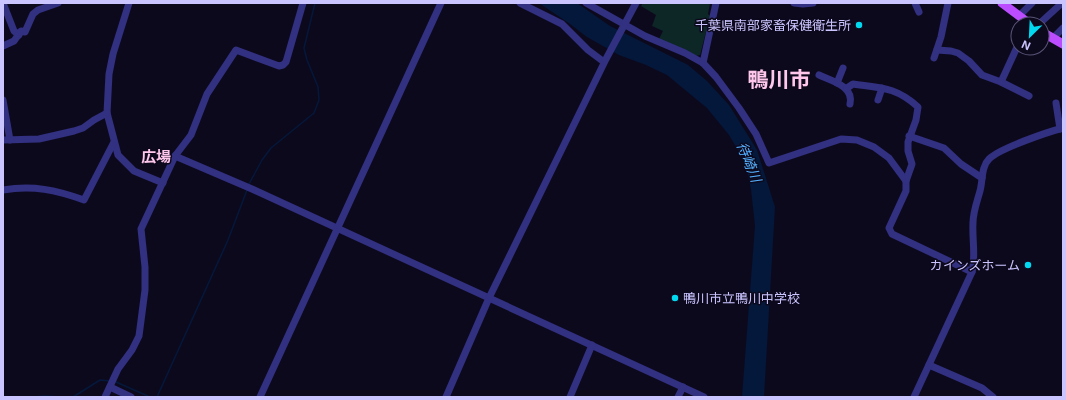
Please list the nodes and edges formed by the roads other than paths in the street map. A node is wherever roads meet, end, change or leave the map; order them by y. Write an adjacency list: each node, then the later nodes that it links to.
1 (58, 3): 22 (street)
2 (129, 3): 43 (street)
3 (303, 3): 48 (street)
4 (440, 3): 53 (street)
5 (520, 3): 30 (street)
6 (586, 3): 20 (street)
7 (636, 3): 20 (street)
8 (716, 3): 31 (street)
9 (794, 3): 10 (street)
10 (813, 3)
11 (915, 3): 17 (street)
12 (948, 3): 27 (street)
13 (1002, 3): 18 (main road)
14 (1032, 3): 18 (street)
15 (1062, 3): 19 (street)
16 (4, 7): 22 (street)
17 (919, 12)
18 (1019, 16)
19 (1048, 16)
20 (623, 26): 30 (street); 31 (street)
21 (1063, 28): 24 (street)
22 (19, 35): 26 (street)
23 (1050, 36): 24 (main road)
24 (1053, 38): 25 (main road)
25 (1063, 44)
26 (3, 46)
27 (937, 50): 29 (street); 34 (street)
28 (1013, 56): 34 (street)
29 (934, 58)
30 (605, 60): 55 (street)
31 (703, 63): 50 (street)
32 (843, 68): 35 (street)
33 (819, 75): 35 (street)
34 (1001, 82): 38 (street)
35 (837, 83): 36 (street)
36 (847, 88): 37 (street); 42 (street)
37 (882, 88): 40 (street); 45 (street)
38 (1029, 96)
39 (3, 100): 46 (street)
40 (878, 100)
41 (1056, 103): 44 (street)
42 (850, 104)
43 (107, 113): 46 (street); 47 (street)
44 (1061, 128): 49 (street)
45 (909, 136): 49 (street); 50 (street)
46 (7, 140)
47 (114, 142): 51 (street); 52 (street)
48 (176, 156): 51 (street); 53 (street)
49 (982, 178): 54 (street)
50 (906, 181): 54 (street)
51 (163, 182): 58 (street)
52 (3, 190)
53 (337, 228): 55 (street); 62 (street)
54 (972, 272): 57 (street)
55 (489, 298): 56 (street); 63 (street)
56 (592, 345): 59 (street); 64 (street)
57 (929, 365): 67 (street); 68 (street)
58 (111, 383): 60 (street); 61 (street)
59 (683, 387): 65 (street); 66 (street)
60 (105, 397)
61 (131, 397)
62 (260, 397)
63 (446, 397)
64 (570, 397)
65 (678, 397)
66 (704, 397)
67 (914, 397)
68 (993, 397)

